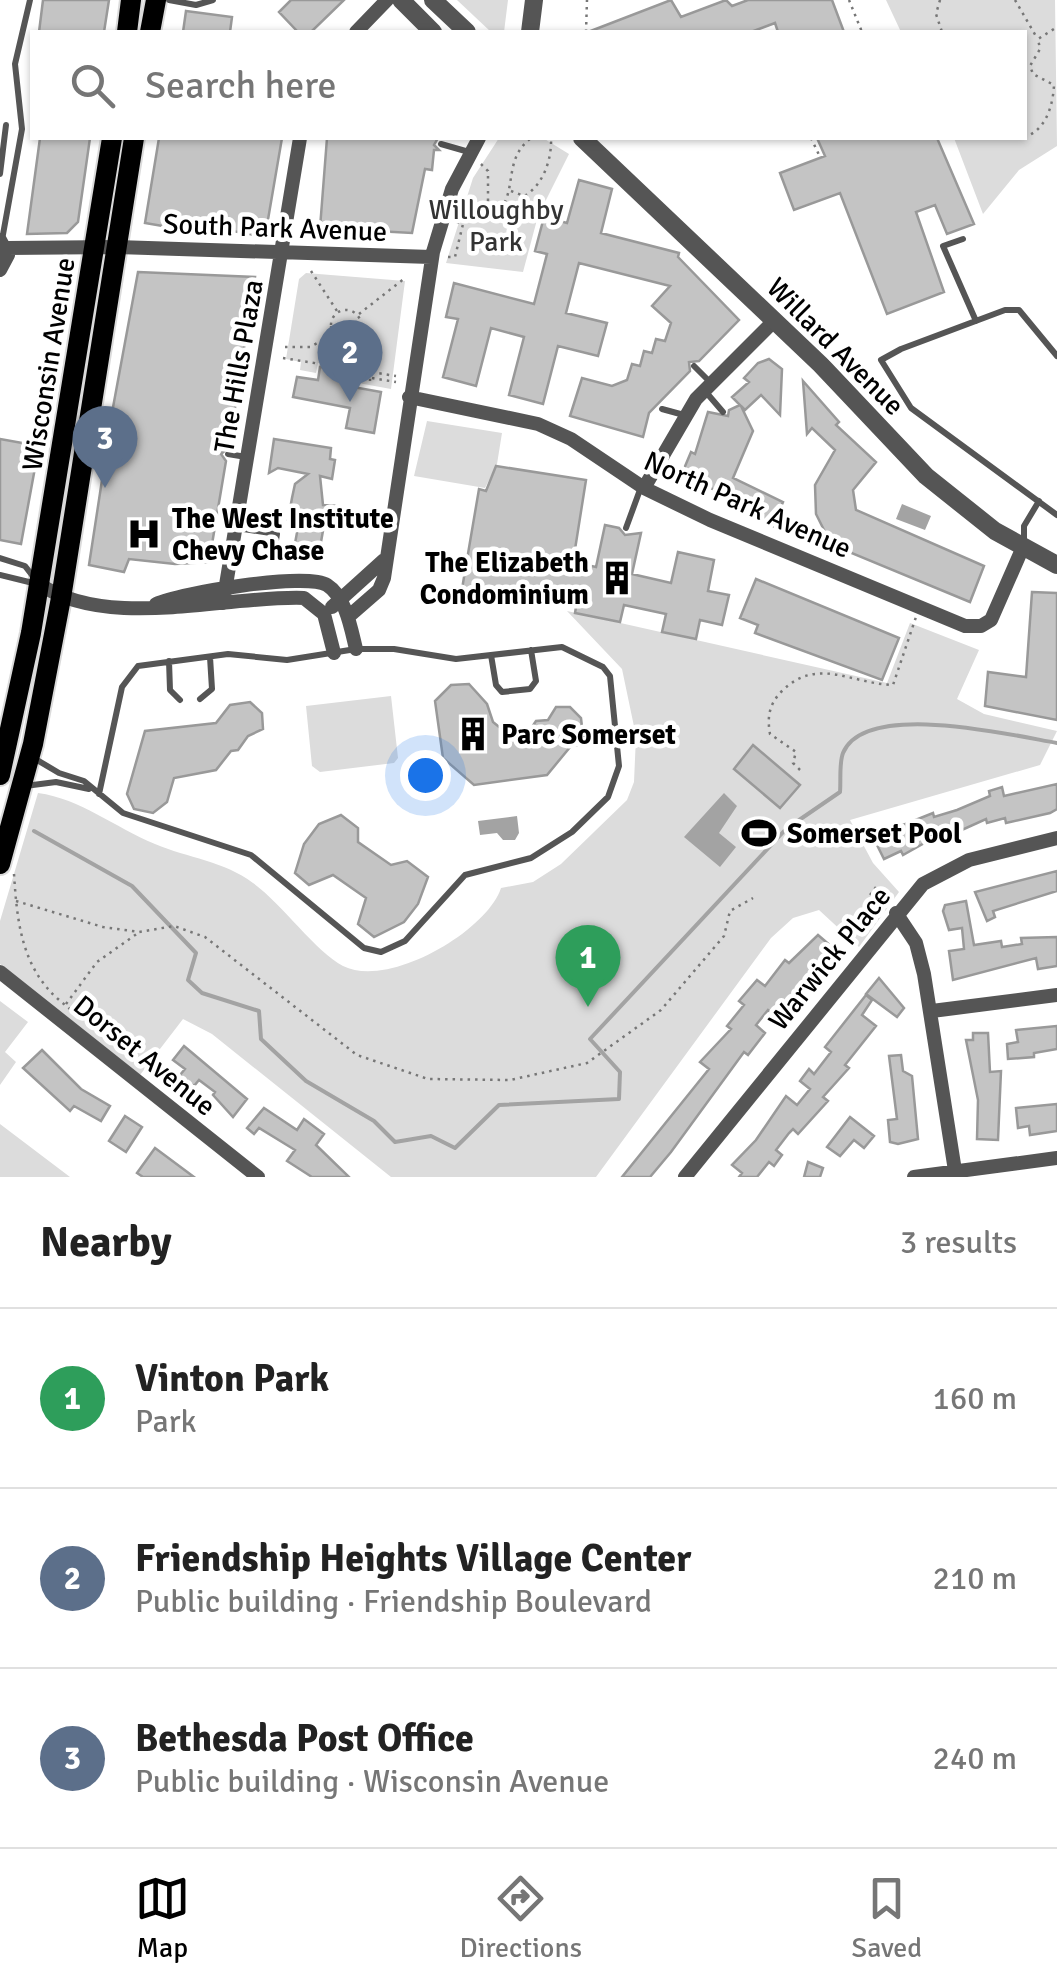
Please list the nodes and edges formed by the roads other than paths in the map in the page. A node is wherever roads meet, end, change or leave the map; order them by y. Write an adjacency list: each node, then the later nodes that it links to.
1 (30, 0): 26 (lane)
2 (131, 0): 10 (main road)
3 (156, 0): 11 (main road)
4 (169, 0): 5 (lane)
5 (214, 0)
6 (387, 0): 12 (street)
7 (401, 0): 13 (street)
8 (433, 0): 14 (street)
9 (534, 0): 15 (street)
10 (127, 30)
11 (150, 30)
12 (358, 30)
13 (431, 30)
14 (465, 30)
15 (530, 30)
16 (6, 125): 24 (lane)
17 (112, 140): 28 (main road, Wisconsin Avenue)
18 (134, 140): 27 (main road, Wisconsin Avenue)
19 (300, 140): 29 (street, The Hills Plaza)
20 (478, 140): 23 (street)
21 (586, 142): 32 (street, Willard Avenue)
22 (441, 144): 23 (lane)
23 (470, 152): 30 (street)
24 (0, 174)
25 (963, 238): 33 (lane)
26 (3, 243): 28 (street, South Park Avenue); 31 (street)
27 (117, 247): 28 (street, South Park Avenue); 29 (street, South Park Avenue); 56 (main road, Wisconsin Avenue)
28 (94, 248): 54 (main road, Wisconsin Avenue)
29 (283, 253): 30 (street, South Park Avenue); 42 (street, The Hills Plaza)
30 (431, 258): 37 (street)
31 (0, 270)
32 (774, 321): 36 (street); 48 (street, Willard Avenue)
33 (976, 321): 34 (lane); 44 (lane)
34 (1057, 356)
35 (694, 366): 36 (lane)
36 (708, 386): 39 (lane); 40 (street)
37 (409, 397): 43 (street, North Park Avenue); 51 (street)
38 (662, 409): 40 (lane)
39 (723, 412)
40 (685, 416): 43 (street)
41 (228, 454): 42 (lane)
42 (248, 458): 46 (street, The Hills Plaza)
43 (642, 487): 47 (lane); 48 (street, North Park Avenue)
44 (1039, 501): 45 (lane); 48 (lane)
45 (1057, 514)
46 (236, 528): 49 (lane); 55 (street, The Hills Plaza)
47 (626, 528)
48 (1023, 547): 52 (street, Willard Avenue)
49 (274, 553)
50 (0, 558): 54 (lane)
51 (384, 560): 57 (street); 59 (street)
52 (1057, 565)
53 (0, 575): 54 (lane)
54 (39, 584): 56 (street); 69 (main road, Wisconsin Avenue)
55 (224, 597): 56 (street); 57 (street); 58 (street)
56 (60, 598): 68 (main road, Wisconsin Avenue)
57 (339, 602): 58 (street); 59 (street)
58 (324, 614): 62 (street)
59 (348, 617): 60 (street)
60 (356, 649): 62 (lane); 63 (lane)
61 (532, 650): 63 (lane); 63 (lane); 72 (lane)
62 (334, 653): 64 (lane)
63 (490, 655)
64 (210, 656): 65 (lane); 66 (lane)
65 (169, 661): 67 (lane); 72 (lane)
66 (200, 699)
67 (180, 700)
68 (30, 756): 70 (main road, Wisconsin Avenue); 71 (lane)
69 (0, 775)
70 (23, 786): 71 (lane); 74 (main road, Wisconsin Avenue)
71 (89, 788): 72 (lane)
72 (99, 794)
73 (1057, 838): 75 (street, Warwick Place)
74 (5, 854)
75 (896, 914): 78 (street); 82 (street, Warwick Place)
76 (0, 972): 81 (street, Dorset Avenue)
77 (1057, 995): 78 (street)
78 (932, 1011): 80 (street)
79 (1057, 1158): 80 (street)
80 (956, 1174): 83 (street)
81 (258, 1177)
82 (686, 1177)
83 (914, 1177)

